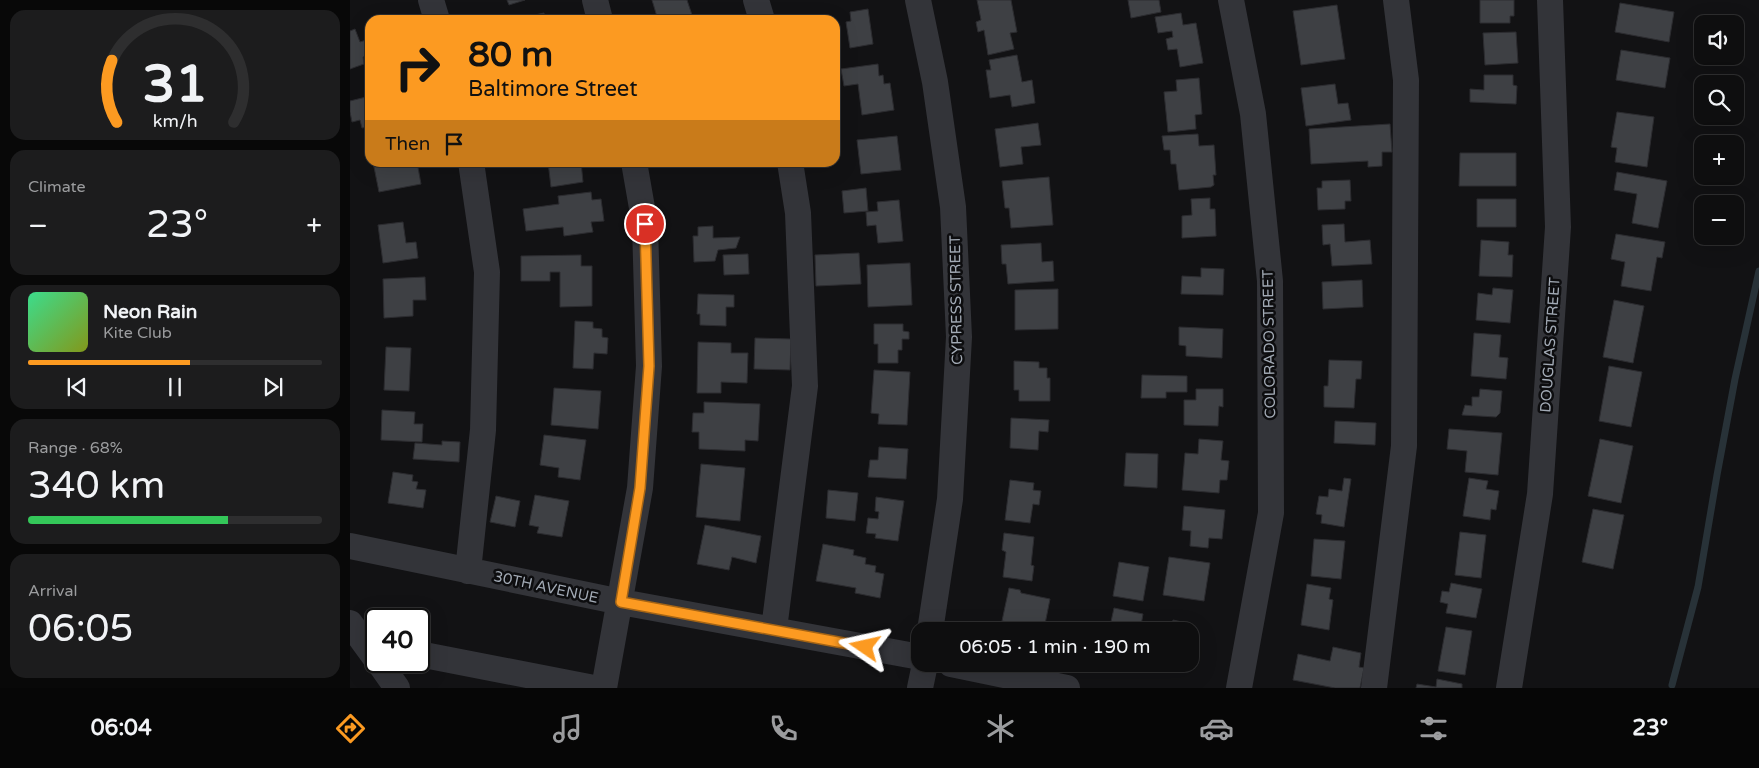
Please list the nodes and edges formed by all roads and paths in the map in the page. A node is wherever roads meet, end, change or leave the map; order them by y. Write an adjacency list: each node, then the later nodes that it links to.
1 (431, 0): 8 (street)
2 (595, 0): 9 (street)
3 (756, 0): 10 (street)
4 (918, 0): 17 (street, CYPRESS STREET)
5 (1231, 0): 29 (street, COLORADO STREET)
6 (1396, 0): 30 (street)
7 (1550, 0): 31 (street, DOUGLAS STREET)
8 (436, 15)
9 (599, 15)
10 (760, 15)
11 (472, 167): 15 (street)
12 (635, 167): 16 (street)
13 (791, 167): 18 (street)
14 (350, 546): 15 (street, 30TH AVENUE)
15 (468, 571): 16 (street, 30TH AVENUE)
16 (621, 602): 18 (street, 30TH AVENUE); 26 (street)
17 (931, 622)
18 (774, 629): 19 (street, 30TH AVENUE)
19 (911, 655)
20 (430, 656): 25 (street)
21 (923, 672): 27 (street)
22 (990, 672): 28 (street)
23 (386, 673): 24 (street)
24 (396, 688)
25 (594, 688)
26 (604, 688)
27 (920, 688)
28 (1067, 688)
29 (1239, 688)
30 (1374, 688)
31 (1509, 688)

